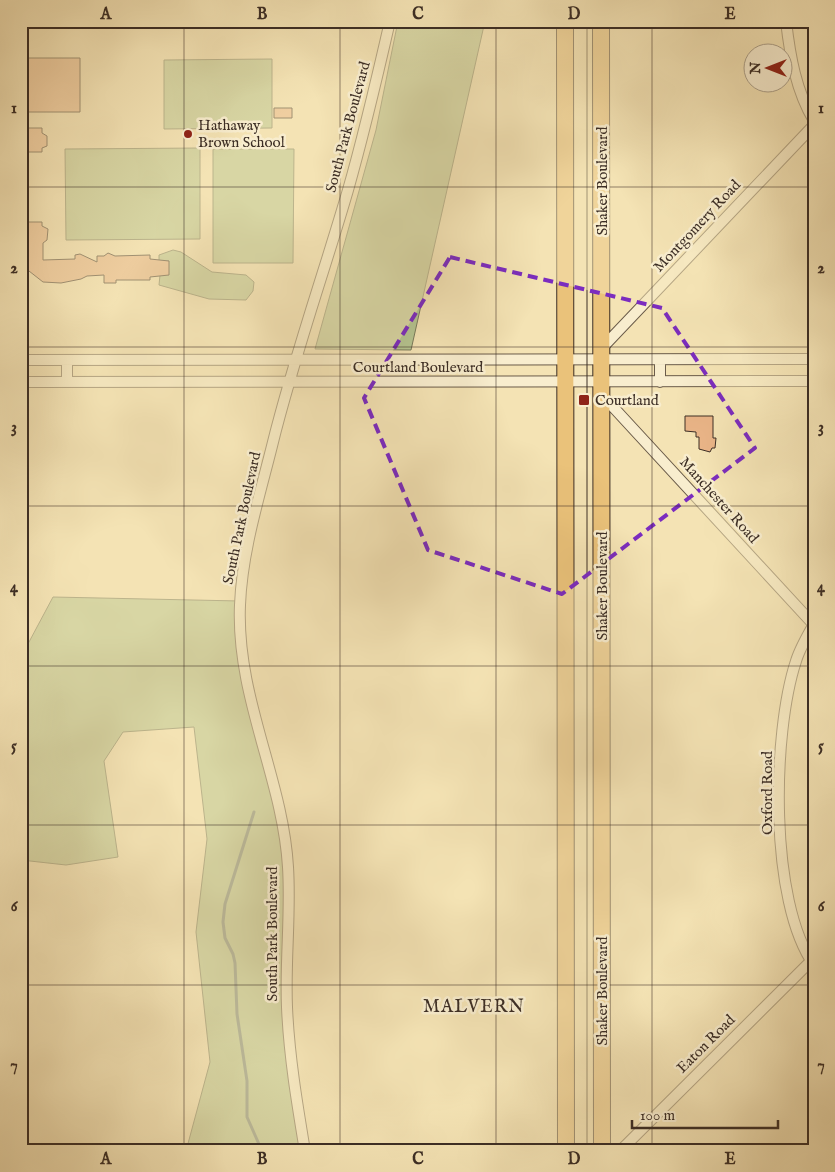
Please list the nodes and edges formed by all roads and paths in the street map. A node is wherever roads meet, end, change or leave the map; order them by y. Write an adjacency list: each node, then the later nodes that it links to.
1 (390, 21): 11 (street, South Park Boulevard)
2 (565, 21): 12 (main road)
3 (601, 21): 7 (main road, Shaker Boulevard)
4 (786, 21): 5 (street)
5 (814, 121)
6 (814, 125): 7 (street, Montgomery Road)
7 (602, 354): 12 (street, Courtland Boulevard); 13 (street, Courtland Boulevard); 20 (main road, Shaker Boulevard)
8 (814, 359): 13 (street, Courtland Boulevard)
9 (21, 360): 10 (street, Courtland Boulevard)
10 (67, 360): 11 (street, Courtland Boulevard); 16 (street)
11 (294, 360): 12 (street, Courtland Boulevard); 17 (street, South Park Boulevard)
12 (565, 360): 18 (main road)
13 (660, 360): 19 (street)
14 (814, 381): 19 (street, Courtland Boulevard)
15 (21, 382): 16 (street, Courtland Boulevard)
16 (67, 382): 17 (street, Courtland Boulevard)
17 (288, 382): 18 (street, Courtland Boulevard); 23 (street, South Park Boulevard)
18 (565, 382): 20 (street, Courtland Boulevard); 24 (main road)
19 (660, 382): 20 (street, Courtland Boulevard)
20 (602, 388): 21 (street, Manchester Road); 25 (main road, Shaker Boulevard)
21 (814, 625): 22 (street, Oxford Road)
22 (813, 961): 26 (street, Eaton Road)
23 (305, 1151)
24 (566, 1151)
25 (602, 1151)
26 (620, 1151)

